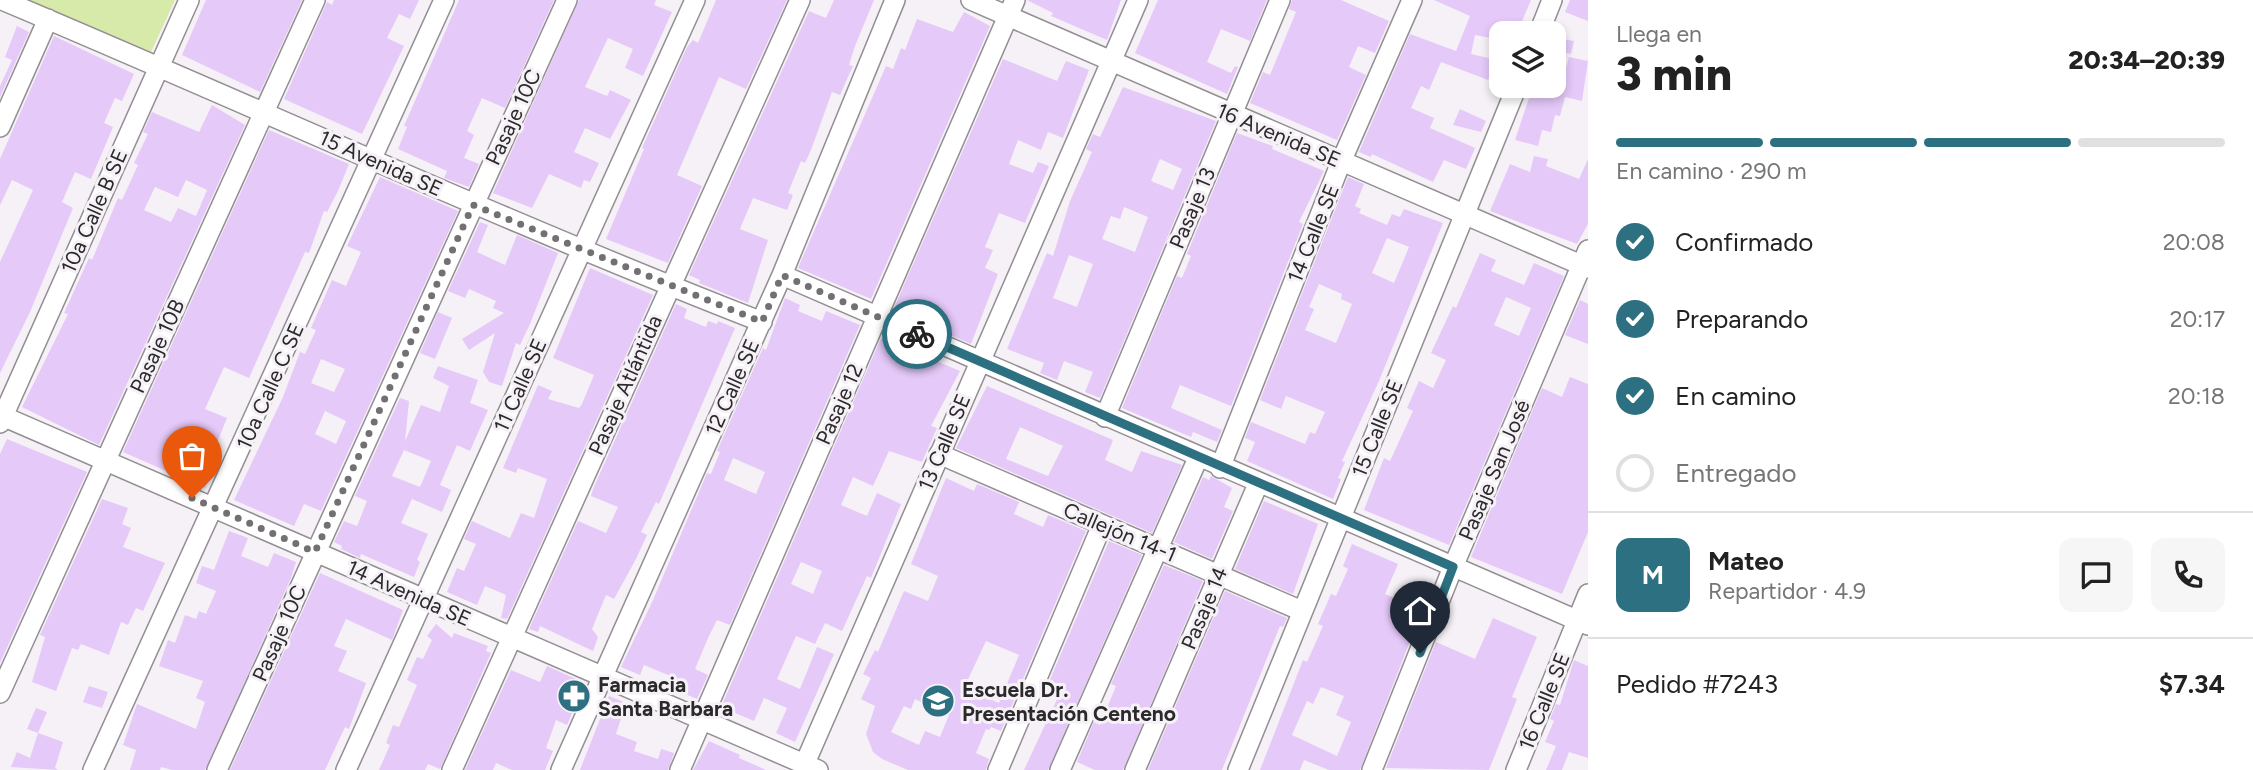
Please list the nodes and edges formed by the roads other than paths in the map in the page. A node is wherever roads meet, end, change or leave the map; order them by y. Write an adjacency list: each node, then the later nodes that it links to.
1 (2, 0): 15 (street, 15 Avenida SE)
2 (189, 0): 18 (street, 10a Calle B SE)
3 (315, 0): 20 (street, Pasaje 10B)
4 (444, 0): 23 (street, 10a Calle C SE)
5 (567, 0): 25 (street, Pasaje 10C)
6 (695, 0): 27 (street, 11 Calle SE)
7 (800, 0): 30 (street, Pasaje Atlántida)
8 (895, 0): 29 (street, 12 Calle SE)
9 (971, 0): 14 (street, 16 Avenida SE)
10 (1138, 0): 17 (street, 13 Calle SE)
11 (1280, 0): 21 (street, Pasaje 13)
12 (1412, 0): 24 (street, 14 Calle SE)
13 (1552, 0): 16 (street)
14 (1012, 8): 17 (street, 16 Avenida SE); 31 (street, Pasaje 12)
15 (48, 19): 18 (street, 15 Avenida SE); 22 (street)
16 (1544, 21)
17 (1112, 61): 21 (street, 16 Avenida SE); 33 (street, 13 Calle SE)
18 (159, 66): 20 (street, 15 Avenida SE); 35 (street, 10a Calle B SE)
19 (1512, 98): 26 (street, 15 Calle SE)
20 (265, 111): 23 (street, 15 Avenida SE); 38 (street, Pasaje 10B)
21 (1232, 115): 24 (street, 16 Avenida SE); 34 (street, Pasaje 13)
22 (0, 127)
23 (373, 159): 25 (street, 15 Avenida SE); 41 (street, 10a Calle C SE)
24 (1341, 162): 26 (street, 16 Avenida SE); 39 (street, 14 Calle SE)
25 (473, 205): 27 (street, 15 Avenida SE); 45 (street, Pasaje 10C)
26 (1464, 215): 28 (street, 16 Avenida SE); 42 (street, 15 Calle SE)
27 (582, 248): 30 (street, 15 Avenida SE); 49 (street, 11 Calle SE)
28 (1586, 261): 46 (street, Pasaje San José)
29 (782, 275): 31 (street); 32 (street, 12 Calle SE)
30 (670, 286): 32 (street, 15 Avenida SE); 52 (street, Pasaje Atlántida)
31 (878, 317): 33 (street); 55 (street, Pasaje 12)
32 (762, 322): 53 (street, 12 Calle SE)
33 (979, 361): 34 (street); 36 (street, 13 Calle SE)
34 (1105, 417): 37 (street)
35 (1, 418): 38 (street, 14 Avenida SE)
36 (939, 454): 43 (street, Callejón 14-1); 56 (street, 13 Calle SE)
37 (1198, 458): 39 (street); 44 (street)
38 (105, 461): 41 (street, 14 Avenida SE); 54 (street, Pasaje 10B)
39 (1220, 468): 40 (street)
40 (1258, 484): 42 (street); 47 (street, Pasaje 14)
41 (215, 508): 45 (street, 14 Avenida SE); 58 (street, 10a Calle C SE)
42 (1339, 520): 46 (street); 50 (street, 15 Calle SE)
43 (1102, 524): 44 (street, Callejón 14-1); 64 (street)
44 (1157, 548): 47 (street, Callejón 14-1); 57 (street)
45 (315, 552): 49 (street, 14 Avenida SE); 59 (street, Pasaje 10C)
46 (1453, 567): 51 (street); 67 (street, Pasaje San José)
47 (1219, 575): 50 (street, Callejón 14-1); 65 (street, Pasaje 14)
48 (1588, 594): 51 (street, 16 Calle SE)
49 (423, 600): 52 (street, 14 Avenida SE); 60 (street, 11 Calle SE)
50 (1302, 611): 66 (street, 15 Calle SE)
51 (1582, 623): 68 (street, 16 Calle SE)
52 (510, 638): 53 (street, 14 Avenida SE); 61 (street, Pasaje Atlántida)
53 (601, 676): 55 (street, 14 Avenida SE); 62 (street, 12 Calle SE)
54 (0, 693)
55 (701, 719): 56 (street, 14 Avenida SE); 63 (street, Pasaje 12)
56 (809, 768)
57 (1067, 768)
58 (93, 770)
59 (217, 770)
60 (346, 770)
61 (452, 770)
62 (561, 770)
63 (680, 770)
64 (998, 770)
65 (1135, 770)
66 (1238, 770)
67 (1373, 770)
68 (1516, 770)

